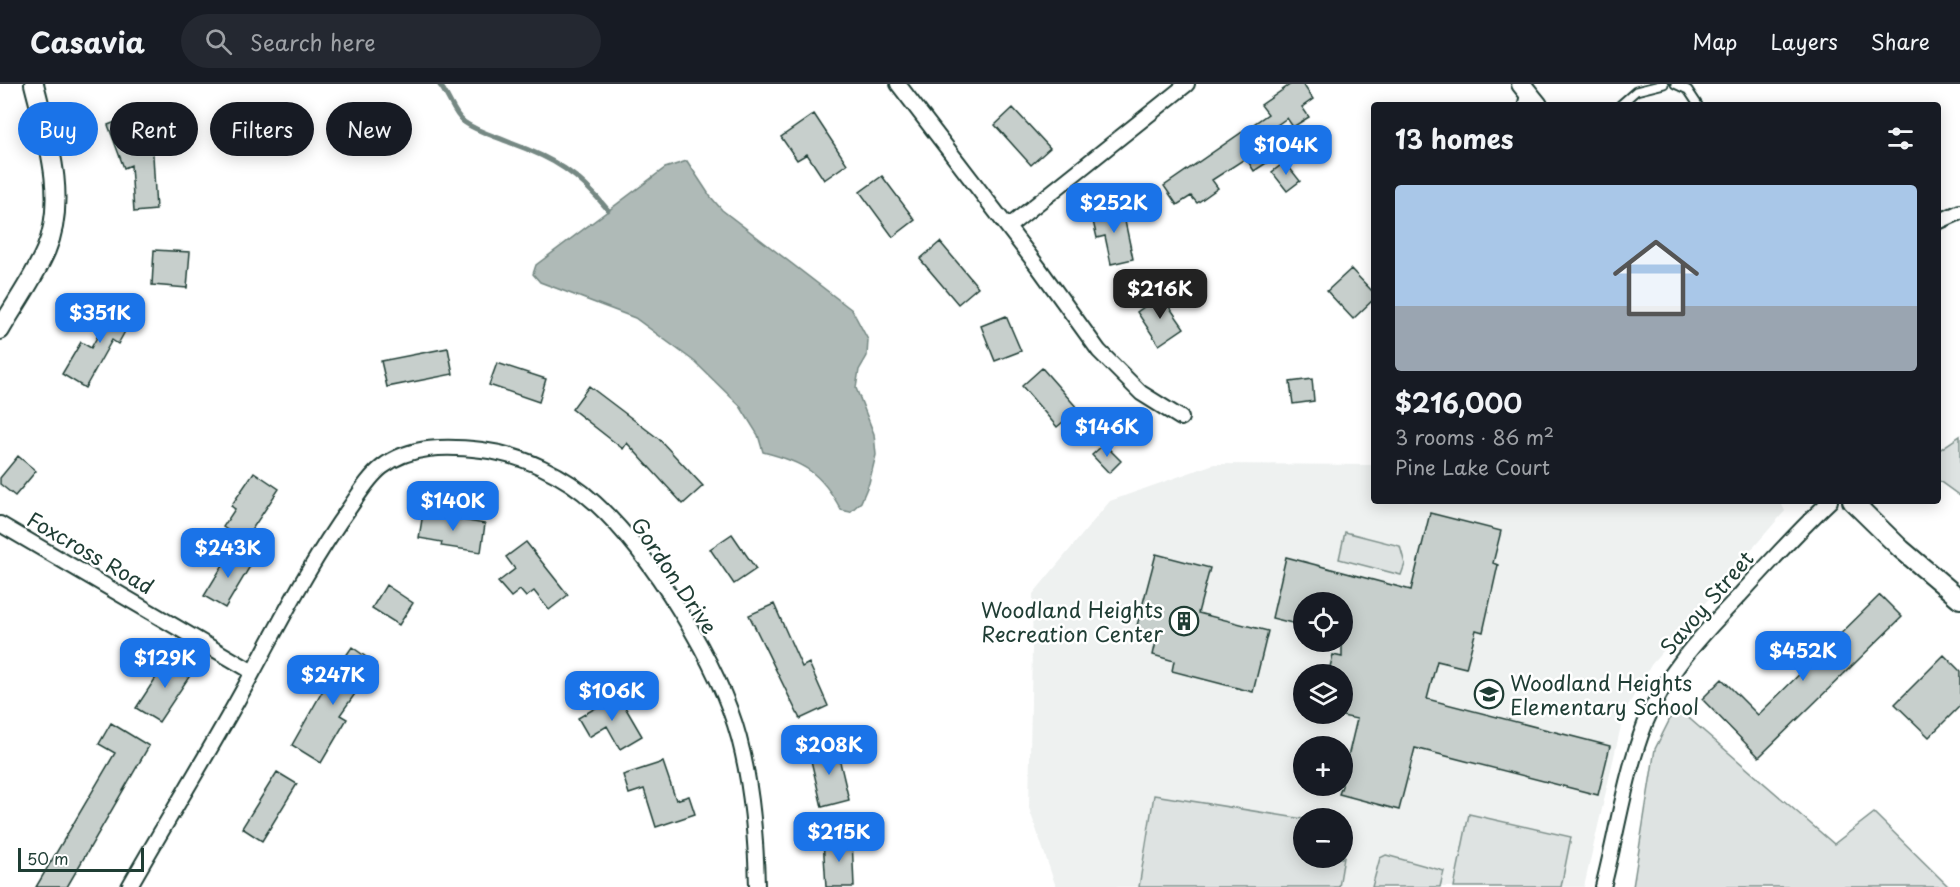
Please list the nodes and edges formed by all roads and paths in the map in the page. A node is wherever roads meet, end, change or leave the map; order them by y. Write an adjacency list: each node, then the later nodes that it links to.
1 (34, 84): 11 (street)
2 (898, 84): 10 (street)
3 (1187, 84): 10 (street)
4 (1664, 84): 6 (lane)
5 (1675, 84): 7 (lane)
6 (1624, 102)
7 (1696, 102)
8 (1960, 212): 9 (street)
9 (1941, 221)
10 (1008, 227): 12 (street)
11 (0, 330)
12 (1181, 418)
13 (1827, 504): 20 (street, Savoy Street)
14 (1855, 504): 16 (street)
15 (0, 524): 17 (street, Foxcross Road)
16 (1960, 599)
17 (253, 672): 18 (street, Gordon Drive); 19 (street, Gordon Drive)
18 (129, 887)
19 (757, 887)
20 (1604, 887)

